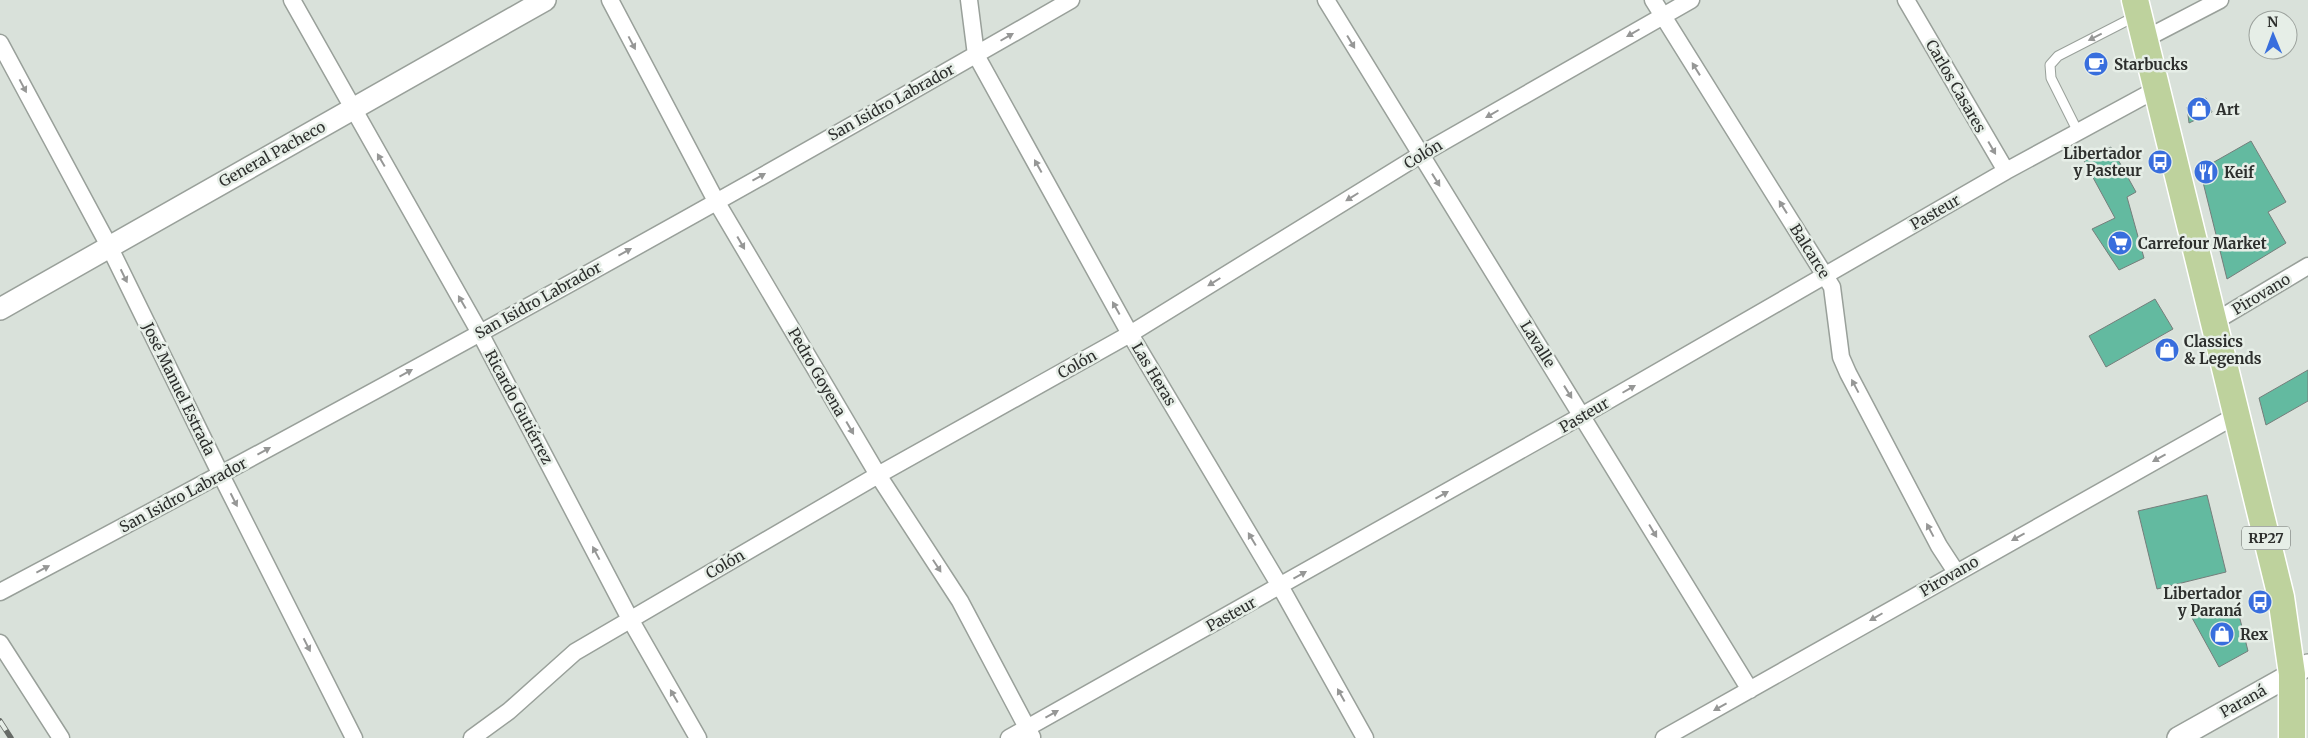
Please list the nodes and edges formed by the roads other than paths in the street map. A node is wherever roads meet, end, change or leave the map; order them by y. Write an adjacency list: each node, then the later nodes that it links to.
1 (292, 0): 16 (street, Ricardo Gutiérrez)
2 (545, 0): 16 (street, General Pacheco)
3 (610, 0): 20 (street, Pedro Goyena, one-way to 20)
4 (969, 0): 14 (street, Las Heras)
5 (1071, 0): 14 (street, San Isidro Labrador, one-way to 5)
6 (1326, 0): 18 (street, Lavalle, one-way to 18)
7 (1653, 0): 11 (street, Balcarce)
8 (1691, 0): 11 (street, Colón)
9 (1906, 0): 19 (street, Carlos Casares, one-way to 19)
10 (2220, 0): 12 (street)
11 (1662, 16): 18 (street, Colón, one-way to 18); 23 (street, Balcarce, one-way to 11)
12 (2139, 18): 15 (main road, RP27); 17 (lane, one-way to 17)
13 (0, 43): 21 (street, José Manuel Estrada, one-way to 21)
14 (976, 54): 20 (street, San Isidro Labrador, one-way to 14); 27 (street, Las Heras, one-way to 14)
15 (2157, 89): 17 (street, Pasteur); 25 (main road, RP27)
16 (352, 109): 21 (street, General Pacheco); 26 (street, Ricardo Gutiérrez, one-way to 16)
17 (2078, 132): 19 (street, Pasteur)
18 (1420, 155): 27 (street, Colón, one-way to 27); 28 (street, Lavalle, one-way to 28)
19 (2006, 171): 23 (street, Pasteur)
20 (716, 201): 26 (street, San Isidro Labrador, one-way to 20); 31 (street, Pedro Goyena, one-way to 31)
21 (109, 246): 24 (street, General Pacheco); 30 (street, José Manuel Estrada, one-way to 30)
22 (2308, 266): 25 (street, Pirovano)
23 (1826, 275): 28 (street, Pasteur, one-way to 23); 32 (street, Balcarce, one-way to 23)
24 (0, 309)
25 (2214, 322): 29 (main road, RP27)
26 (480, 333): 30 (street, San Isidro Labrador, one-way to 26); 35 (street, Ricardo Gutiérrez, one-way to 26)
27 (1130, 334): 31 (street, Colón); 33 (street, Las Heras, one-way to 27)
28 (1583, 415): 33 (street, Pasteur, one-way to 28); 38 (street, Lavalle, one-way to 38)
29 (2235, 416): 32 (street, Pirovano, one-way to 32); 37 (main road, RP27)
30 (221, 475): 34 (street, San Isidro Labrador, one-way to 30); 41 (street, José Manuel Estrada, one-way to 41)
31 (878, 475): 35 (street, Colón); 39 (street, Pedro Goyena, one-way to 39)
32 (1956, 572): 38 (street, Pirovano, one-way to 38)
33 (1280, 586): 39 (street, Pasteur, one-way to 33); 45 (street, Las Heras, one-way to 33)
34 (0, 592)
35 (630, 619): 42 (street, Colón); 43 (street, Ricardo Gutiérrez, one-way to 35)
36 (0, 643): 40 (street)
37 (2300, 669): 47 (street, Paraná); 48 (main road, RP27)
38 (1750, 690): 46 (street, Pirovano, one-way to 46)
39 (1030, 733): 44 (street, Pasteur)
40 (61, 738)
41 (354, 738)
42 (472, 738)
43 (698, 738)
44 (1009, 738)
45 (1365, 738)
46 (1664, 738)
47 (2178, 738)
48 (2292, 738)

